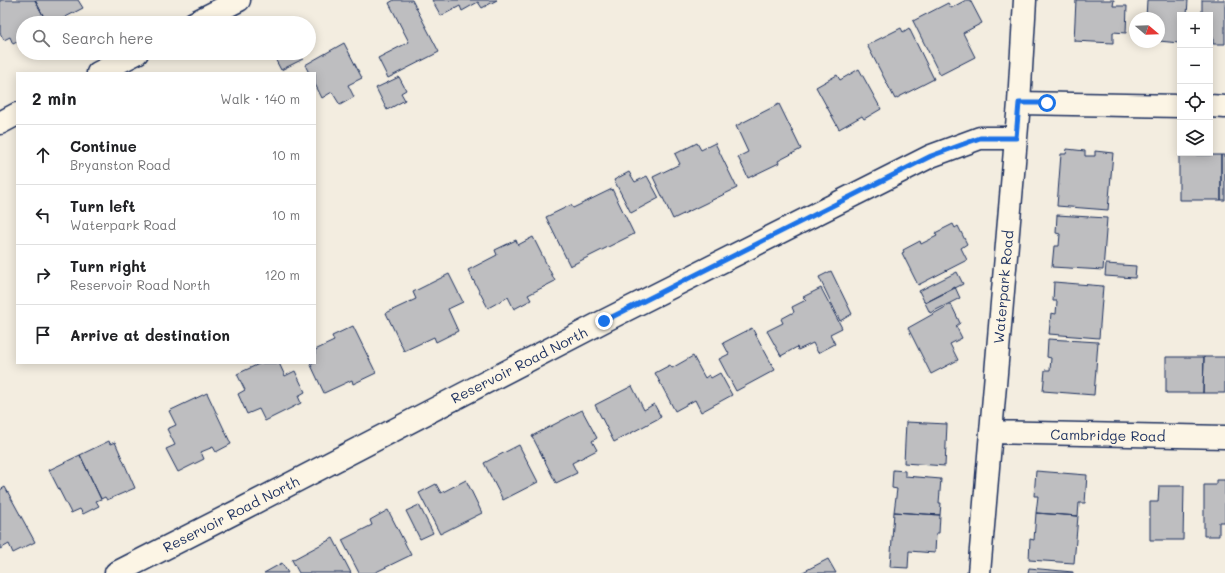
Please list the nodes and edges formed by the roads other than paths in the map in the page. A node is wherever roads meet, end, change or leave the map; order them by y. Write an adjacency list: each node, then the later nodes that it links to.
1 (239, 0): 3 (street)
2 (1025, 0): 6 (street, Waterpark Road)
3 (208, 16)
4 (123, 60): 5 (street)
5 (100, 72)
6 (1019, 103): 7 (street); 12 (street, Waterpark Road)
7 (1177, 106)
8 (1213, 106): 9 (street)
9 (1225, 107)
10 (16, 115): 11 (street)
11 (0, 123)
12 (1016, 138): 13 (street, Waterpark Road); 15 (street, Reservoir Road North)
13 (991, 432): 14 (street, Cambridge Road); 16 (street, Waterpark Road)
14 (1225, 437)
15 (116, 573)
16 (979, 573)

